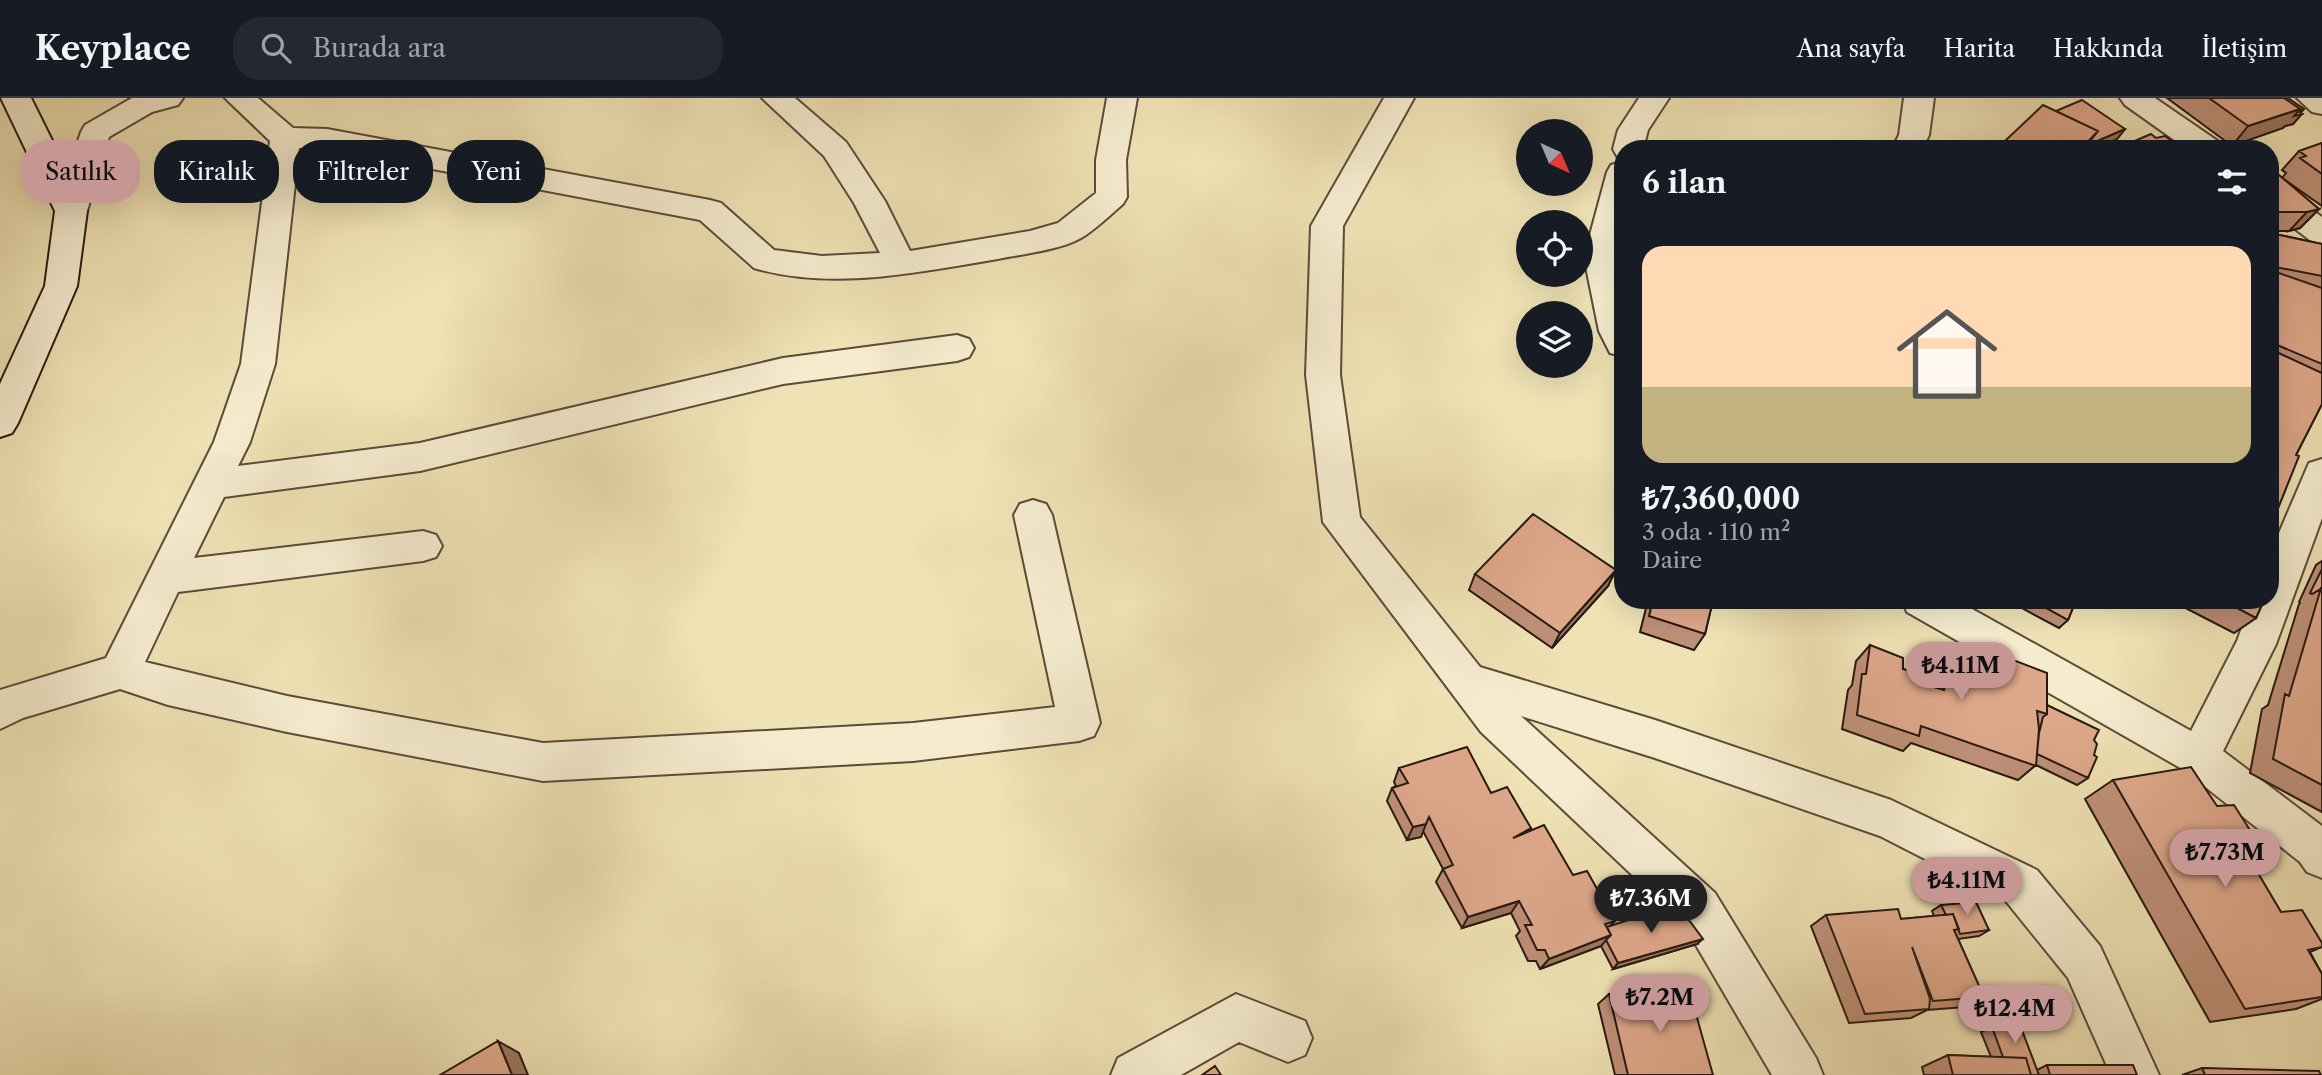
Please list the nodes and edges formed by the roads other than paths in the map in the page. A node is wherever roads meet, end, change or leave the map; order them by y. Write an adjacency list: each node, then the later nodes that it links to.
1 (16, 98): 18 (street)
2 (168, 98): 18 (street)
3 (240, 98): 12 (street)
4 (777, 98): 20 (street)
5 (1122, 98): 20 (street)
6 (1399, 98): 34 (street)
7 (1654, 98): 13 (street)
8 (1919, 98): 14 (street)
9 (2136, 98): 15 (street)
10 (2312, 98): 11 (street)
11 (2322, 105)
12 (285, 138): 20 (street); 25 (street)
13 (1630, 140)
14 (1912, 140)
15 (2196, 140)
16 (2279, 202): 19 (street)
17 (1614, 203): 21 (street)
18 (71, 211): 23 (street)
19 (2322, 233)
20 (901, 264)
21 (1614, 322)
22 (957, 348): 25 (street)
23 (0, 423)
24 (2322, 473): 26 (street)
25 (211, 484): 30 (street)
26 (2315, 513): 29 (street)
27 (1033, 515): 33 (street)
28 (423, 546): 30 (street)
29 (2279, 560)
30 (165, 578): 33 (street)
31 (1943, 609): 36 (street)
32 (2265, 609): 36 (street)
33 (120, 671): 35 (street)
34 (1466, 681): 40 (street); 41 (street)
35 (0, 711)
36 (2199, 757): 37 (street)
37 (2322, 857)
38 (1288, 1038): 39 (street)
39 (1135, 1075)
40 (1799, 1075)
41 (2135, 1075)

